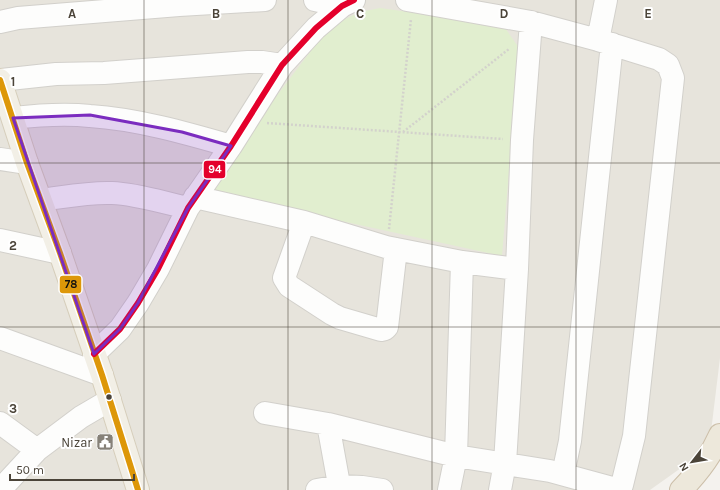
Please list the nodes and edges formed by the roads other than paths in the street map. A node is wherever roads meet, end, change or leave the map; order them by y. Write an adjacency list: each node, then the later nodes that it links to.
1 (265, 0): 7 (street)
2 (315, 0): 6 (street)
3 (407, 0): 4 (street)
4 (413, 0): 8 (street)
5 (606, 0): 9 (street)
6 (348, 3): 10 (street)
7 (0, 22)
8 (530, 29): 9 (street); 23 (street)
9 (605, 42): 35 (street); 43 (street)
10 (282, 65): 11 (street); 13 (street)
11 (0, 80): 12 (main road)
12 (13, 118): 13 (street); 15 (main road)
13 (231, 146): 17 (street)
14 (0, 159): 15 (street)
15 (27, 163): 16 (main road)
16 (42, 200): 17 (street); 21 (main road)
17 (192, 203): 18 (street); 25 (street)
18 (304, 222): 20 (street); 20 (street)
19 (0, 240): 21 (street)
20 (391, 248): 22 (street)
21 (60, 253): 25 (main road)
22 (462, 262): 23 (street); 33 (street)
23 (516, 270): 34 (street)
24 (0, 338): 26 (street)
25 (94, 354): 26 (main road)
26 (102, 375): 27 (main road)
27 (110, 400): 32 (street); 37 (main road)
28 (265, 413): 30 (street)
29 (0, 423): 32 (street)
30 (328, 424): 33 (street); 36 (street)
31 (720, 435): 44 (highway)
32 (37, 450): 38 (street)
33 (456, 456): 34 (street); 41 (street)
34 (505, 463): 35 (street); 42 (street)
35 (564, 474): 43 (street)
36 (339, 488): 39 (street); 40 (street)
37 (136, 489)
38 (0, 490)
39 (317, 490)
40 (382, 490)
41 (449, 490)
42 (500, 490)
43 (620, 490)
44 (681, 490)

